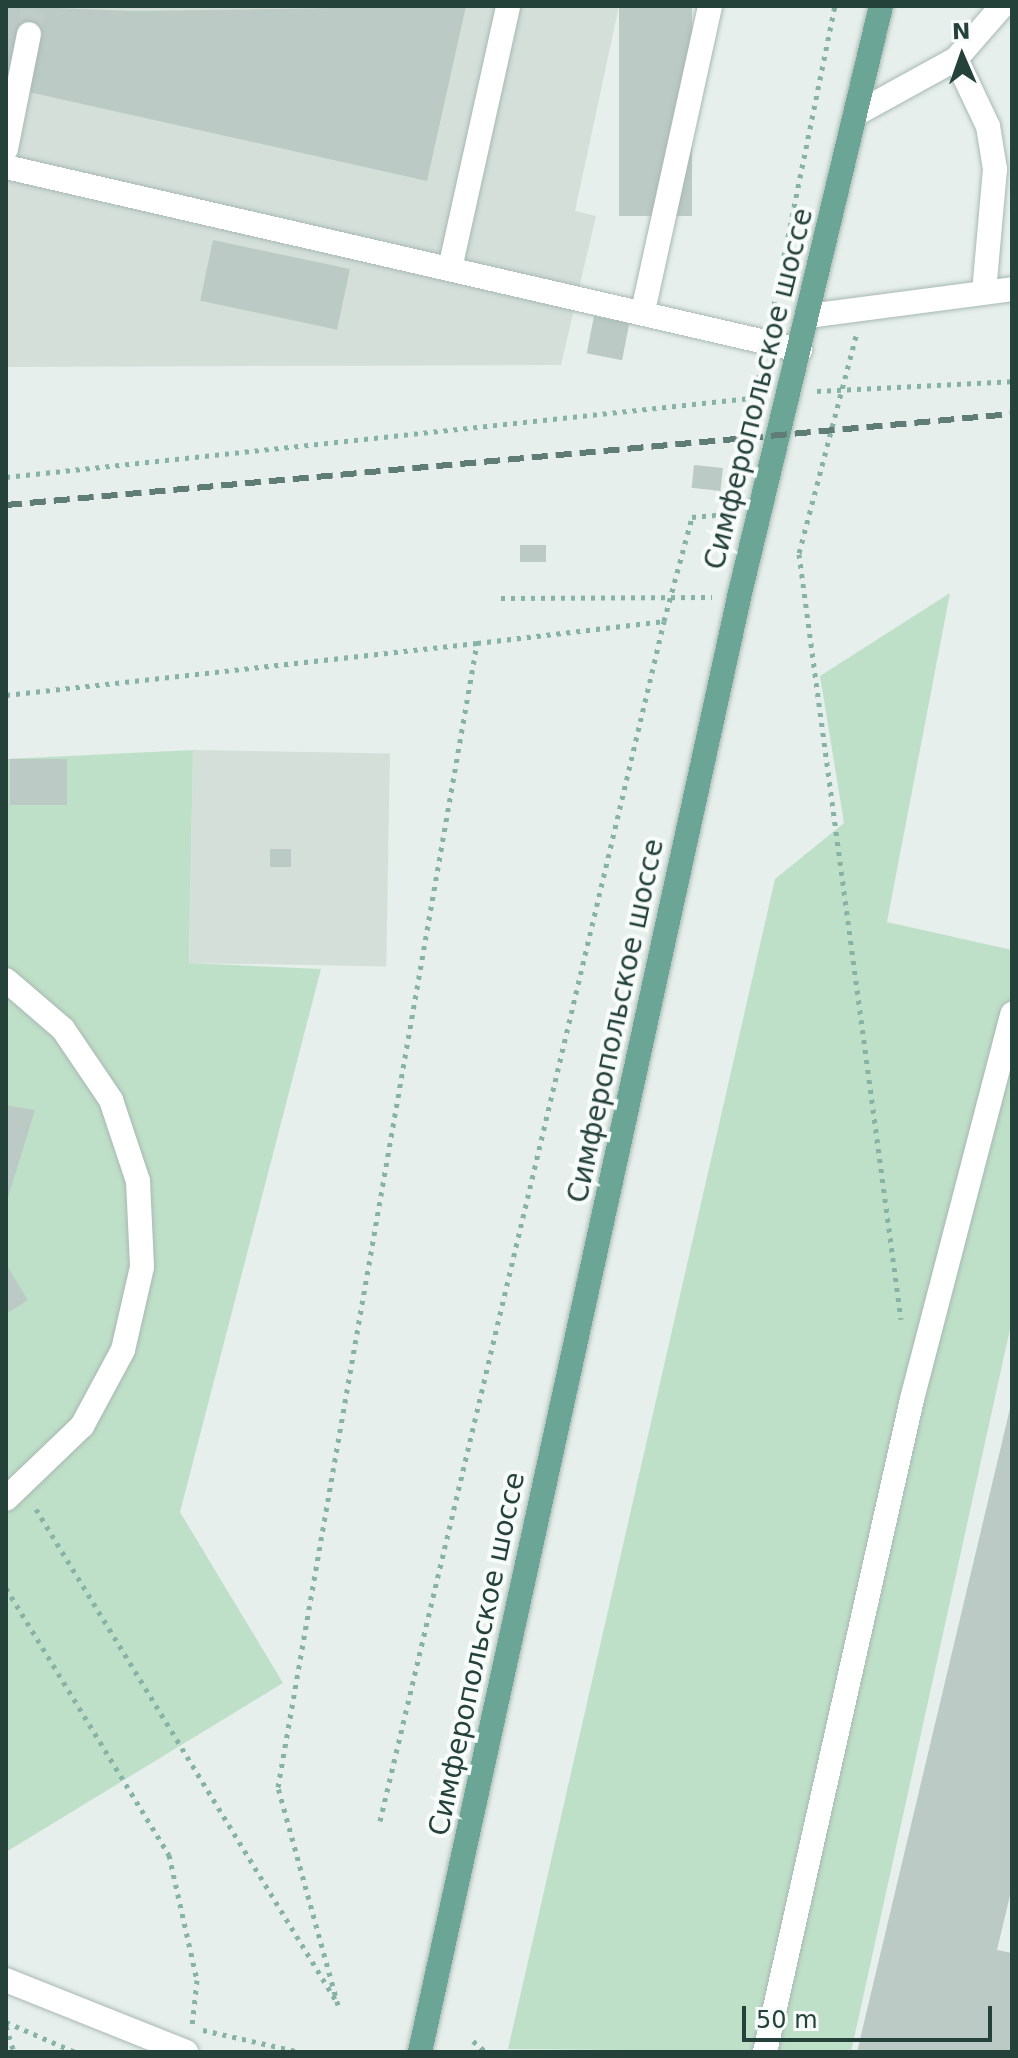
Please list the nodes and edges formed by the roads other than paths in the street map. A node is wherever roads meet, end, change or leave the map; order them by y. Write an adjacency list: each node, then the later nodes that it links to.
1 (508, 6): 10 (street)
2 (710, 6): 13 (street)
3 (881, 6): 7 (main road, Симферопольское шоссе)
4 (1002, 6): 6 (street)
5 (29, 34): 8 (street)
6 (956, 59): 7 (street); 12 (street)
7 (856, 114): 14 (main road, Симферопольское шоссе)
8 (6, 149)
9 (6, 167): 10 (street)
10 (451, 264): 13 (street)
11 (1012, 289): 12 (street)
12 (984, 292): 14 (street)
13 (643, 311): 15 (street)
14 (808, 316): 15 (main road, Симферопольское шоссе)
15 (800, 350): 21 (main road, Симферопольское шоссе)
16 (6, 980): 18 (street)
17 (1012, 1014): 22 (street)
18 (14, 1493)
19 (6, 1980): 20 (street)
20 (183, 2052)
21 (420, 2052)
22 (765, 2052)

